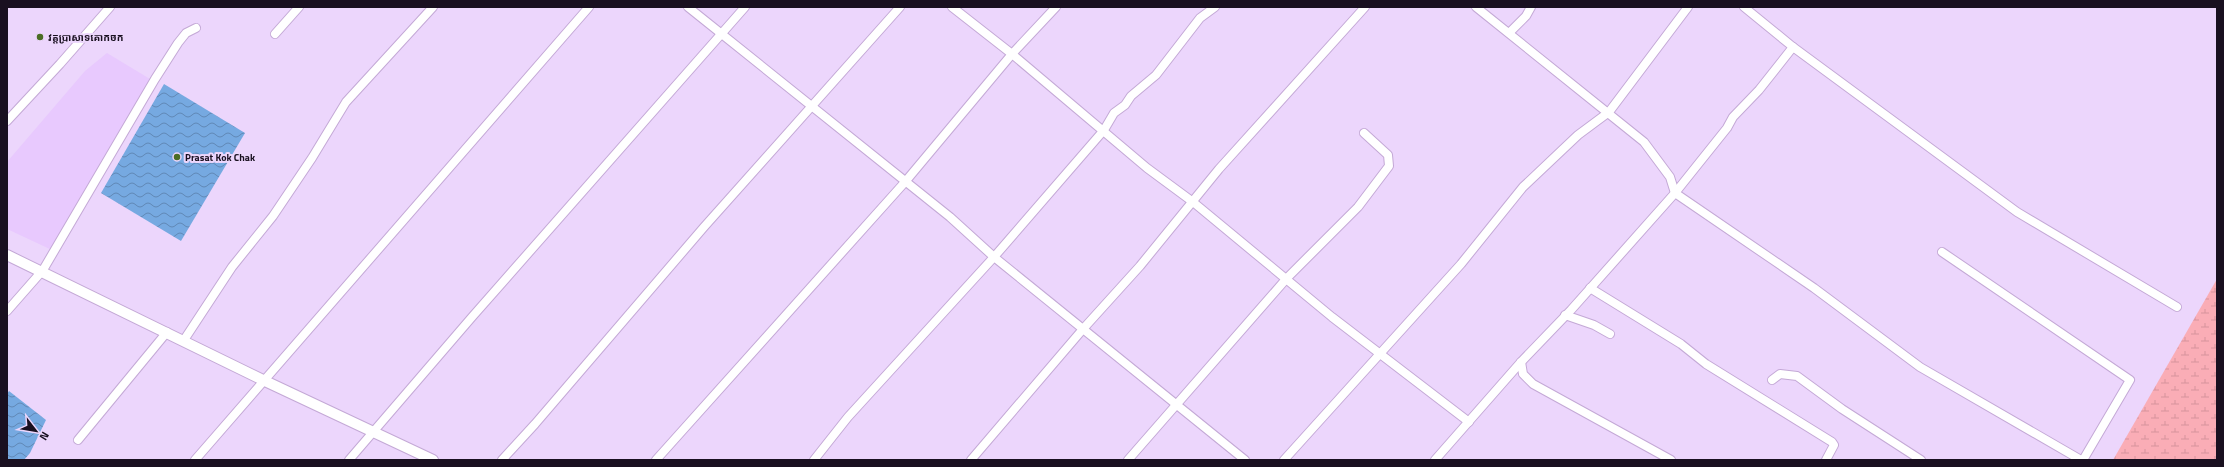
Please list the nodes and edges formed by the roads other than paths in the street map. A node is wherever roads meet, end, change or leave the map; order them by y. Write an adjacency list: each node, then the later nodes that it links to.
1 (110, 7): 24 (street)
2 (299, 7): 18 (street)
3 (432, 7): 42 (street)
4 (589, 7): 46 (street)
5 (688, 7): 19 (street)
6 (745, 7): 19 (street)
7 (900, 7): 22 (street)
8 (952, 7): 21 (street)
9 (1056, 7): 21 (street)
10 (1215, 7): 25 (street)
11 (1365, 7): 29 (street)
12 (1476, 7): 17 (street)
13 (1531, 7): 17 (street)
14 (1688, 7): 23 (street)
15 (1744, 7): 20 (street)
16 (196, 28): 33 (street)
17 (1509, 33): 23 (street)
18 (275, 34)
19 (721, 34): 22 (street); 49 (street)
20 (1794, 46): 28 (street); 36 (street)
21 (1012, 54): 25 (street); 27 (street)
22 (812, 107): 27 (street); 54 (street)
23 (1609, 112): 28 (street); 43 (street)
24 (7, 121)
25 (1104, 130): 29 (street); 32 (street)
26 (1364, 133): 34 (street)
27 (905, 182): 32 (street); 55 (street)
28 (1675, 193): 35 (street); 65 (street)
29 (1193, 202): 34 (street); 39 (street)
30 (1942, 252): 65 (street)
31 (7, 255): 33 (street)
32 (994, 257): 39 (street); 56 (street)
33 (44, 268): 37 (street); 40 (street)
34 (1287, 278): 43 (street); 47 (street)
35 (1590, 288): 38 (street); 63 (street)
36 (2177, 307)
37 (7, 311)
38 (1565, 315): 41 (street); 44 (street)
39 (1083, 329): 47 (street); 57 (street)
40 (167, 332): 42 (street); 50 (street)
41 (1610, 334)
42 (184, 340): 46 (street)
43 (1381, 353): 48 (street); 60 (street)
44 (1520, 362): 48 (street); 62 (street)
45 (1772, 380): 64 (street)
46 (264, 381): 49 (street); 51 (street)
47 (1176, 405): 58 (street); 59 (street)
48 (1469, 422): 61 (street)
49 (372, 433): 52 (street); 53 (street)
50 (78, 440)
51 (195, 460)
52 (349, 460)
53 (433, 460)
54 (502, 460)
55 (656, 460)
56 (814, 460)
57 (971, 460)
58 (1128, 460)
59 (1245, 460)
60 (1284, 460)
61 (1435, 460)
62 (1671, 460)
63 (1826, 460)
64 (1921, 460)
65 (2082, 460)

